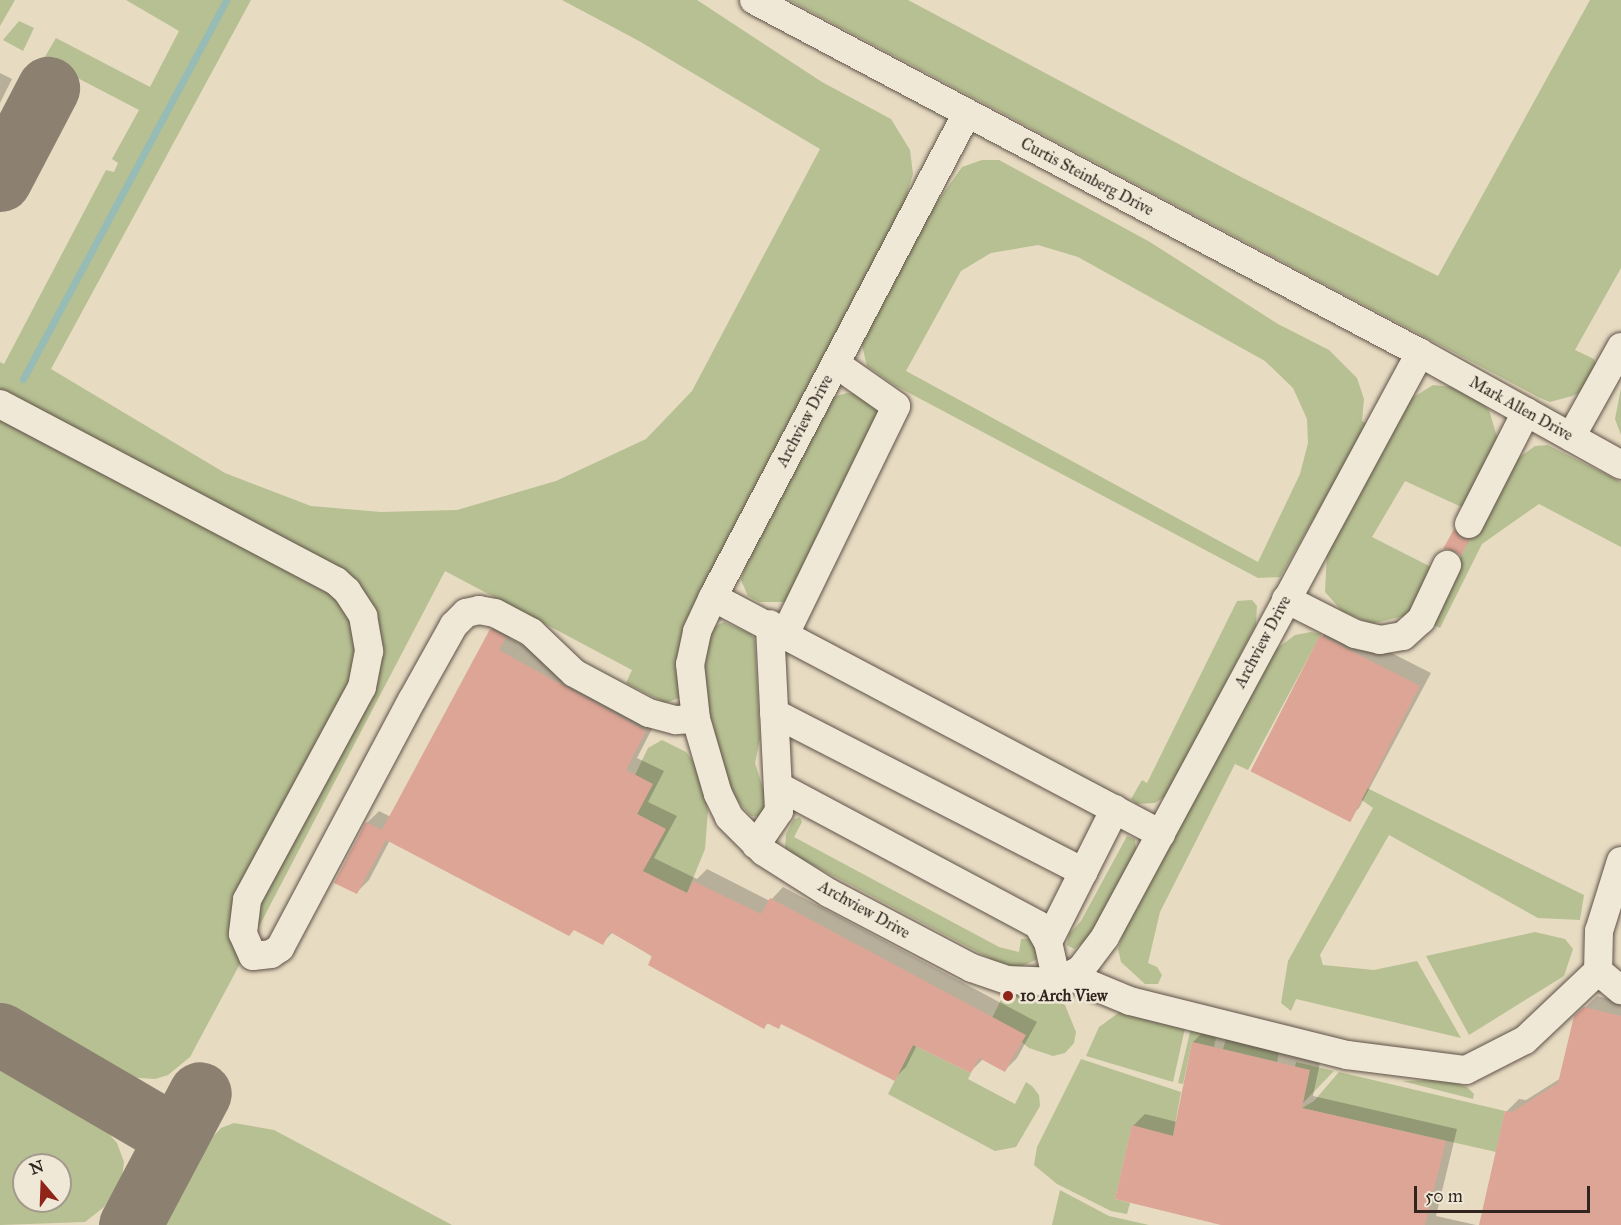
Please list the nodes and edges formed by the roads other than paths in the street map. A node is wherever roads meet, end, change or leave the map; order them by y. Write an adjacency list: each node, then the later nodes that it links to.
1 (753, 0): 2 (lane, Curtis Steinberg Drive)
2 (967, 113): 4 (lane, Curtis Steinberg Drive); 5 (lane, Archview Drive)
3 (1621, 347): 8 (lane)
4 (1420, 352): 7 (lane, Mark Allen Drive); 13 (lane, Archview Drive)
5 (836, 364): 12 (lane, Archview Drive); 14 (lane)
6 (0, 404): 16 (lane)
7 (1526, 412): 8 (lane, Mark Allen Drive); 10 (lane)
8 (1571, 437): 9 (lane, Mark Allen Drive)
9 (1621, 465)
10 (1470, 524)
11 (1447, 565): 13 (lane)
12 (713, 597): 14 (lane); 16 (lane, Archview Drive)
13 (1286, 599): 19 (lane, Archview Drive)
14 (778, 628): 15 (lane); 18 (lane)
15 (774, 713): 17 (lane); 22 (lane)
16 (696, 719): 20 (lane, Archview Drive)
17 (778, 786): 20 (lane); 23 (lane)
18 (1115, 809): 19 (lane); 22 (lane)
19 (1161, 834): 25 (lane, Archview Drive)
20 (756, 845): 25 (lane, Archview Drive)
21 (1621, 861): 24 (lane)
22 (1083, 872): 23 (lane)
23 (1048, 942): 25 (lane)
24 (1598, 971): 25 (lane); 26 (lane)
25 (1064, 979)
26 (1621, 990)

